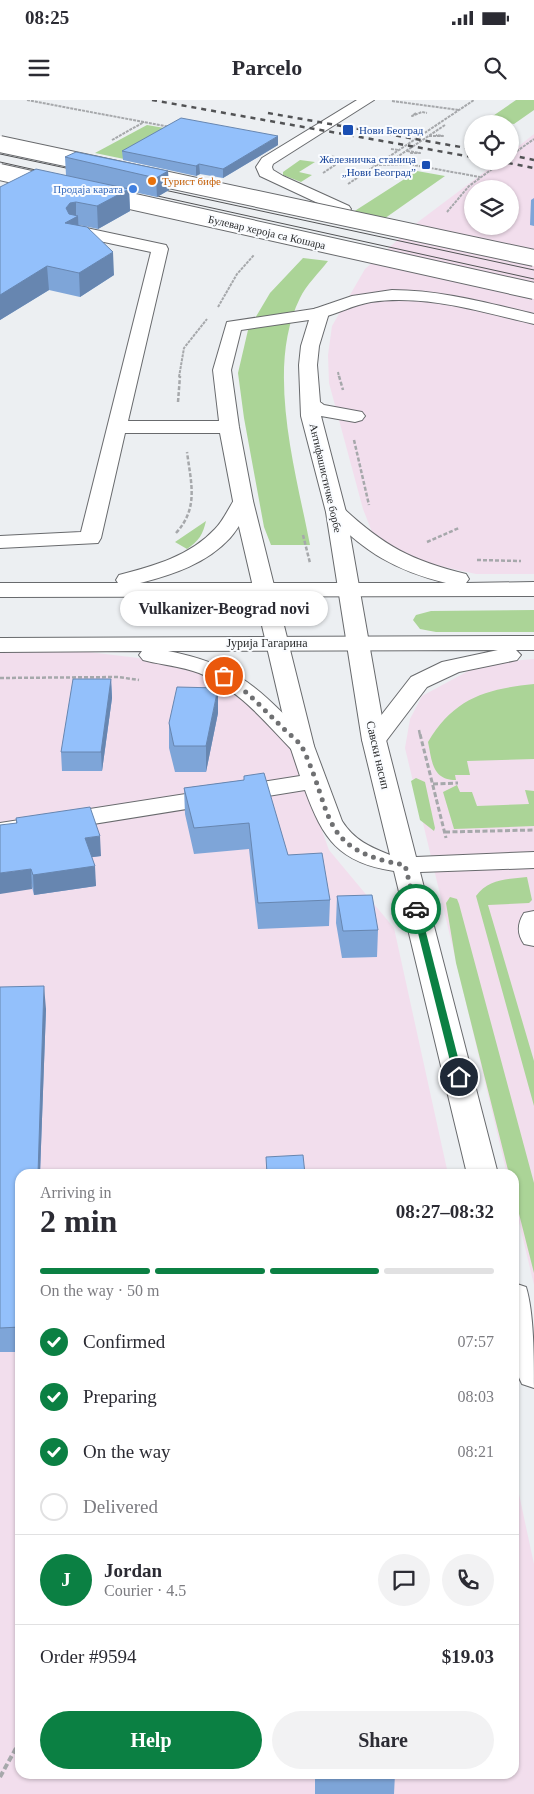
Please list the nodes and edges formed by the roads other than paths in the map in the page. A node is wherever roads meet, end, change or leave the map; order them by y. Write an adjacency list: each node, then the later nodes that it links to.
1 (367, 100): 4 (main road)
2 (0, 144): 6 (main road, bridge)
3 (0, 172): 7 (main road, Булевар хероја са Кошара, bridge)
4 (343, 209)
5 (77, 231): 11 (main road)
6 (534, 258)
7 (534, 291)
8 (320, 313): 9 (main road); 10 (main road, Антифашистичке борбе); 12 (main road)
9 (534, 319)
10 (309, 404): 13 (main road, Антифашистичке борбе); 13 (main road)
11 (117, 427): 12 (main road); 16 (main road)
12 (229, 427): 14 (main road)
13 (314, 430): 15 (main road, Антифашистичке борбе)
14 (243, 501): 17 (main road); 19 (main road)
15 (336, 512): 20 (main road, Антифашистичке борбе); 21 (main road)
16 (0, 542)
17 (264, 589): 19 (main road); 20 (main road); 23 (main road)
18 (0, 590): 19 (main road)
19 (70, 590)
20 (349, 590): 21 (main road); 26 (main road, Антифашистичке борбе)
21 (506, 590): 22 (main road)
22 (534, 590)
23 (277, 643): 25 (main road, Јурија Гагарина); 26 (main road, Јурија Гагарина); 30 (main road)
24 (534, 643): 26 (main road, Јурија Гагарина)
25 (88, 644): 27 (main road, Јурија Гагарина); 30 (main road)
26 (358, 644): 29 (main road, Савски насип)
27 (0, 645)
28 (534, 651): 29 (main road)
29 (374, 740): 34 (main road, Савски насип)
30 (302, 746): 31 (main road)
31 (315, 781): 32 (main road); 34 (main road)
32 (0, 831)
33 (534, 860): 34 (main road)
34 (405, 865): 37 (main road, Савски насип)
35 (534, 919): 36 (main road)
36 (534, 938)
37 (482, 1169)
38 (519, 1317): 39 (main road)
39 (534, 1375)

